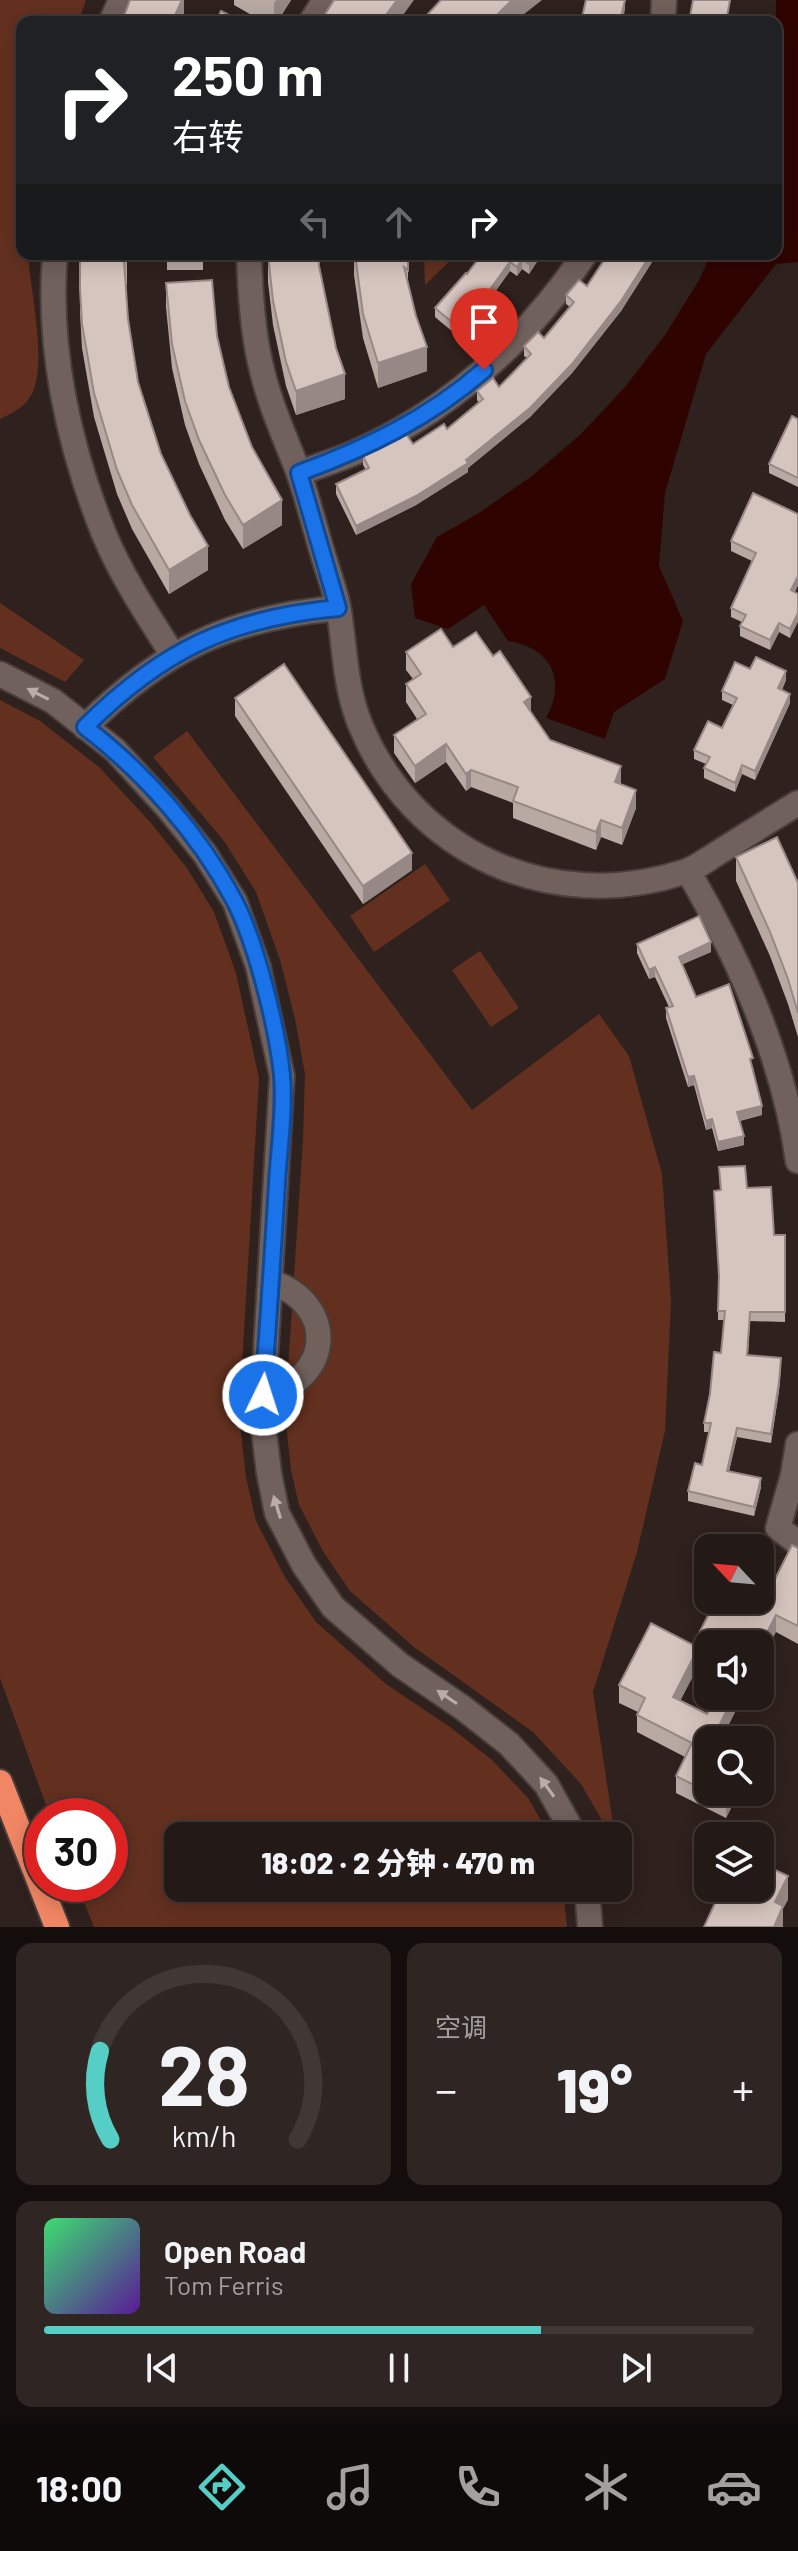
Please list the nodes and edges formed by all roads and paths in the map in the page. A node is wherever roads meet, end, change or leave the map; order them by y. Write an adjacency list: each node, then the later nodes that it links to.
1 (55, 260): 6 (street)
2 (249, 260): 4 (street)
3 (580, 260): 4 (street)
4 (299, 473): 5 (street)
5 (338, 608): 6 (street); 10 (street)
6 (173, 655): 8 (street)
7 (0, 674): 8 (street, one-way to 7)
8 (85, 727): 13 (street)
9 (798, 803): 10 (street)
10 (688, 871): 11 (street)
11 (798, 1154): 12 (street)
12 (798, 1161)
13 (271, 1282): 14 (street); 14 (street)
14 (263, 1395): 18 (street, one-way to 14)
15 (798, 1444): 16 (street)
16 (798, 1543)
17 (0, 1782): 20 (highway)
18 (567, 1822)
19 (588, 1902): 21 (street)
20 (57, 1927)
21 (590, 1927)

